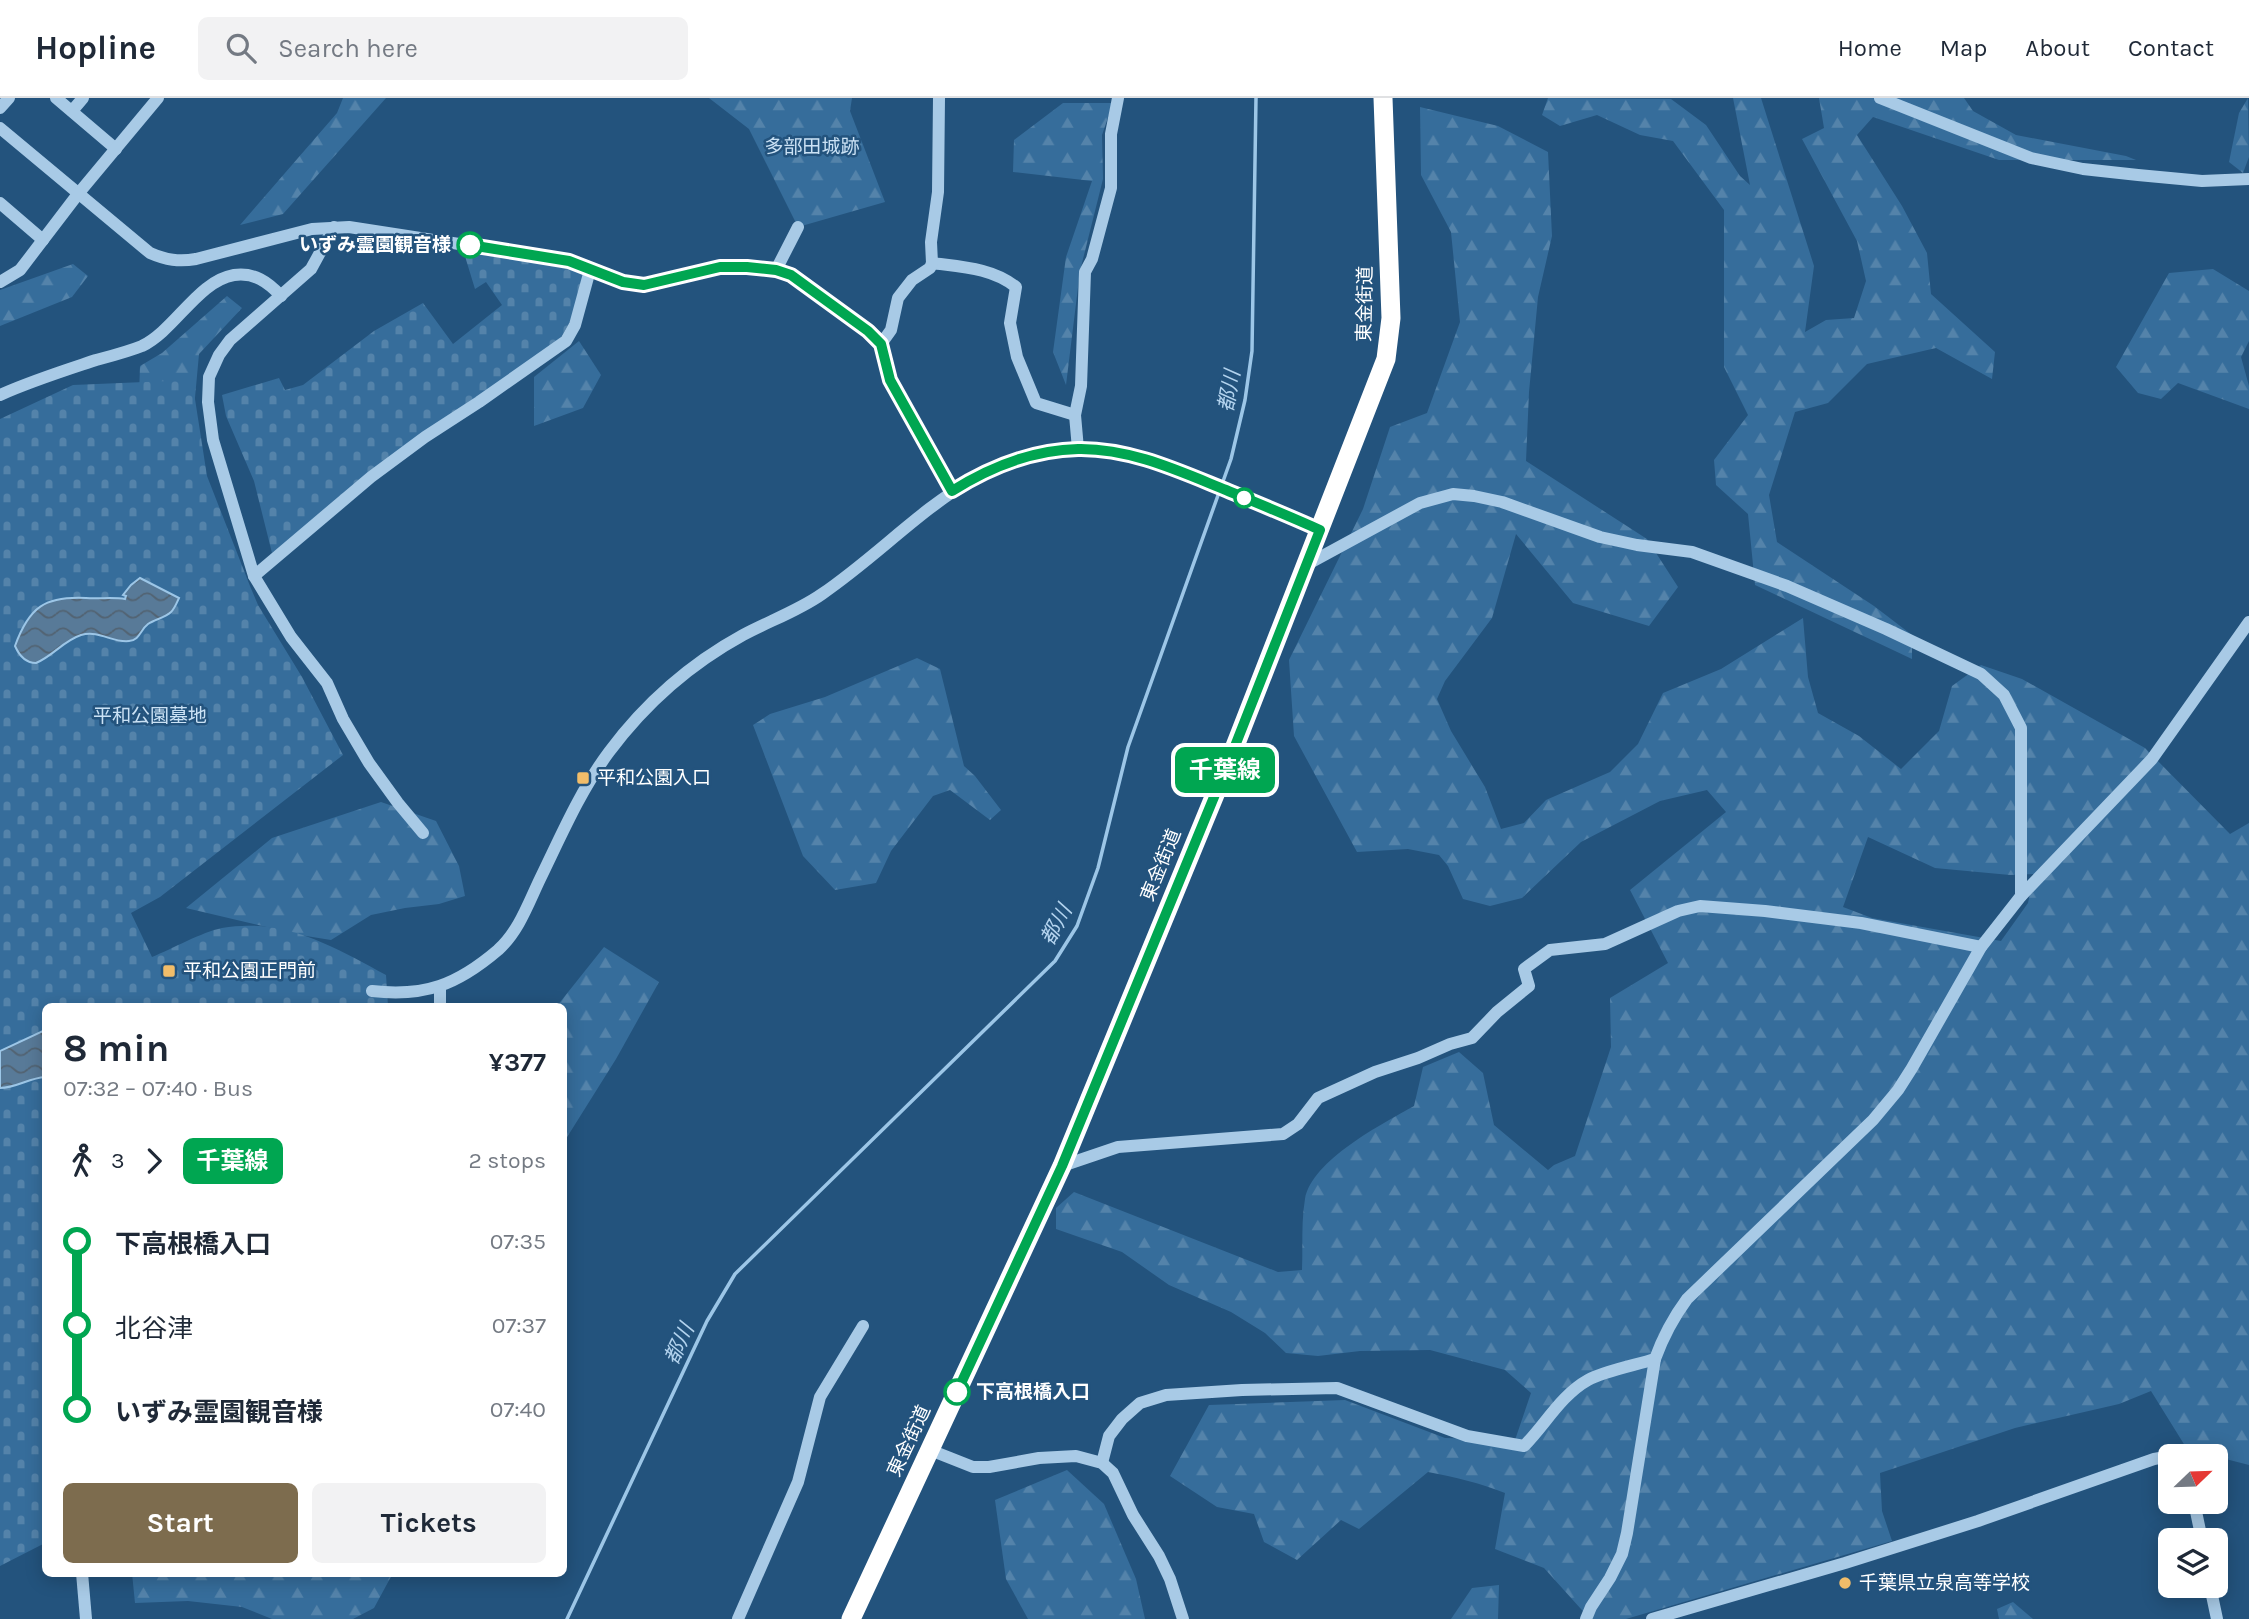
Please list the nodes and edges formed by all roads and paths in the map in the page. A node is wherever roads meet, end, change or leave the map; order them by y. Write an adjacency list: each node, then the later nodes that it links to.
1 (9, 98): 9 (street)
2 (56, 98): 10 (street)
3 (83, 98): 10 (street)
4 (158, 98): 12 (street)
5 (939, 98): 19 (street)
6 (1118, 98): 26 (street)
7 (1382, 98): 29 (highway, 東金街道)
8 (1880, 98): 13 (street)
9 (0, 108)
10 (72, 111): 12 (street)
11 (0, 128): 14 (street)
12 (117, 149): 14 (street)
13 (2249, 179)
14 (78, 194): 17 (street); 18 (street)
15 (0, 203): 18 (street)
16 (798, 226): 21 (street)
17 (334, 227): 20 (street); 23 (street)
18 (43, 240): 22 (street)
19 (932, 262): 24 (street); 26 (street)
20 (590, 270): 21 (street); 31 (street)
21 (776, 270): 24 (street)
22 (0, 282)
23 (281, 296): 25 (street); 31 (street)
24 (881, 344): 28 (street)
25 (0, 395)
26 (1075, 415): 27 (street)
27 (1078, 449): 28 (street); 29 (street)
28 (952, 491): 36 (street)
29 (1320, 530): 30 (highway, 東金街道)
30 (1306, 565): 34 (street); 39 (highway, 東金街道)
31 (254, 576): 33 (street)
32 (2249, 622): 34 (street)
33 (423, 833)
34 (2021, 896): 35 (street)
35 (1981, 947): 39 (street); 41 (street)
36 (440, 987): 37 (street); 38 (street)
37 (372, 991)
38 (440, 1003)
39 (1062, 1166): 42 (highway, 東金街道)
40 (863, 1326): 48 (street)
41 (1655, 1359): 44 (street); 51 (street)
42 (930, 1450): 44 (street); 49 (highway, 東金街道)
43 (2158, 1458): 52 (street)
44 (1101, 1463): 50 (street)
45 (82, 1577): 47 (street)
46 (2213, 1598): 53 (street)
47 (86, 1619)
48 (738, 1619)
49 (851, 1619)
50 (1183, 1619)
51 (1586, 1619)
52 (1652, 1619)
53 (2217, 1619)

